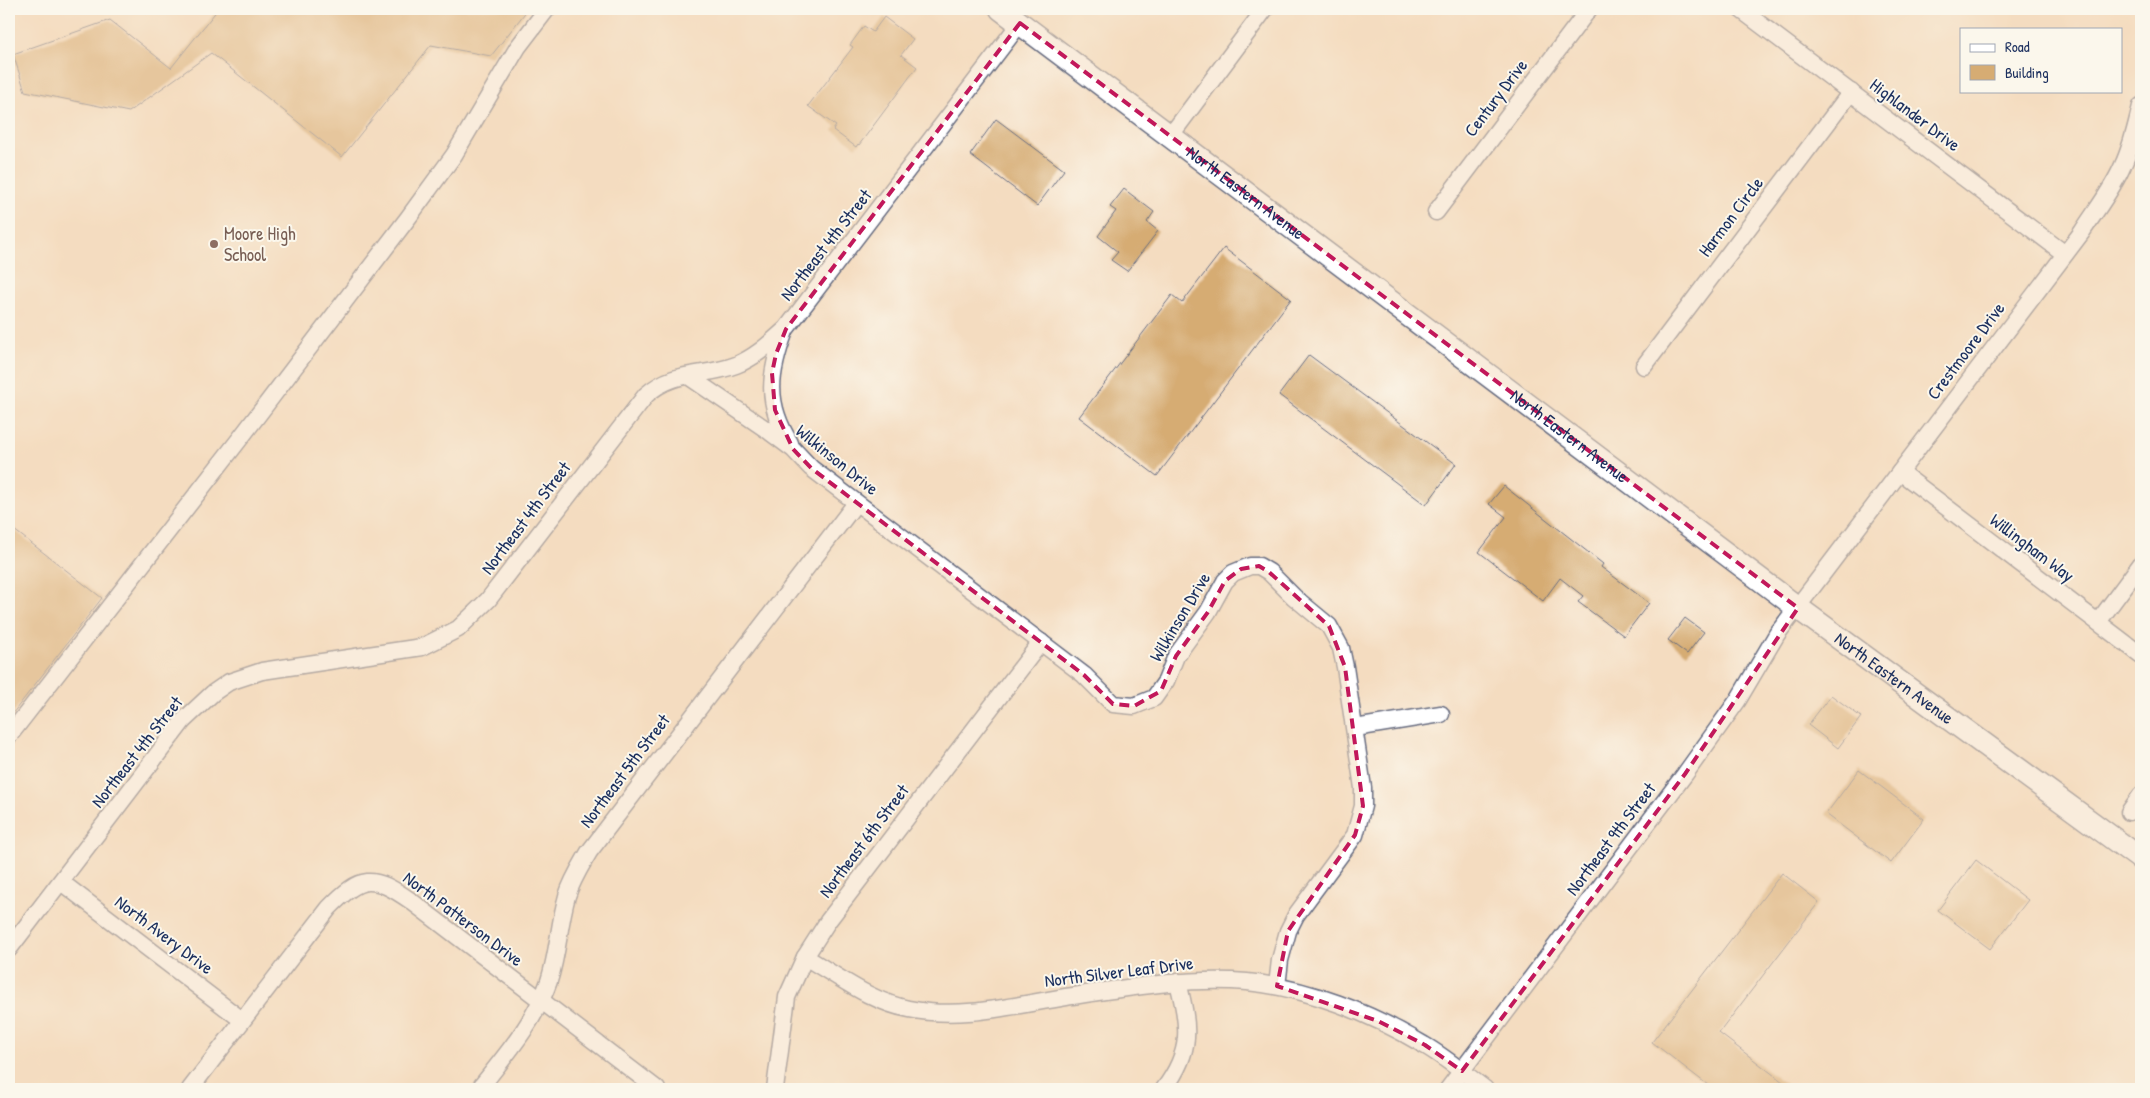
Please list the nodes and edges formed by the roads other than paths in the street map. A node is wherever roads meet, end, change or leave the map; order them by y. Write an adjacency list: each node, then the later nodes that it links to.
1 (547, 9): 25 (street)
2 (1001, 9): 6 (main road, North Eastern Avenue)
3 (1265, 9): 9 (street)
4 (1589, 9): 10 (street, Century Drive)
5 (1740, 9): 7 (street, Highlander Drive)
6 (1020, 23): 9 (main road, North Eastern Avenue); 12 (street, Northeast 4th Street)
7 (1851, 92): 11 (street, Highlander Drive); 13 (street, Harmon Circle)
8 (2141, 106): 11 (street, Crestmoore Drive)
9 (1171, 135): 19 (main road, North Eastern Avenue)
10 (1436, 212)
11 (2065, 254): 16 (street, Crestmoore Drive)
12 (786, 329): 14 (street, Northeast 4th Street); 15 (street)
13 (1644, 366)
14 (688, 376): 15 (street, Wilkinson Drive); 29 (street, Northeast 4th Street)
15 (793, 449): 17 (street, Wilkinson Drive)
16 (1900, 472): 19 (street, Crestmoore Drive); 20 (street, Willingham Way)
17 (856, 503): 21 (street, Wilkinson Drive); 34 (street, Northeast 5th Street)
18 (2141, 564): 20 (street)
19 (1798, 608): 28 (main road, North Eastern Avenue); 36 (street, Northeast 9th Street)
20 (2098, 622): 22 (street, Willingham Way)
21 (1041, 642): 24 (street, Wilkinson Drive); 31 (street, Northeast 6th Street)
22 (2141, 655)
23 (1441, 714): 24 (street)
24 (1355, 728): 33 (street, Wilkinson Drive)
25 (9, 736)
26 (2141, 795): 27 (street)
27 (2129, 812)
28 (2141, 859)
29 (61, 882): 30 (street, Northeast 4th Street); 35 (street, North Avery Drive)
30 (9, 949)
31 (805, 957): 32 (street, North Silver Leaf Drive); 40 (street, Northeast 6th Street)
32 (1178, 982): 33 (street, North Silver Leaf Drive); 41 (street)
33 (1277, 986): 36 (street, North Silver Leaf Drive)
34 (540, 1001): 35 (street, North Patterson Drive); 38 (street, Northeast 5th Street); 39 (street, North Patterson Drive)
35 (242, 1020): 37 (street, North Patterson Drive)
36 (1462, 1071): 42 (street, Northeast 9th Street); 43 (street, North Silver Leaf Drive)
37 (190, 1089)
38 (479, 1089)
39 (657, 1089)
40 (775, 1089)
41 (1164, 1089)
42 (1448, 1089)
43 (1485, 1089)

